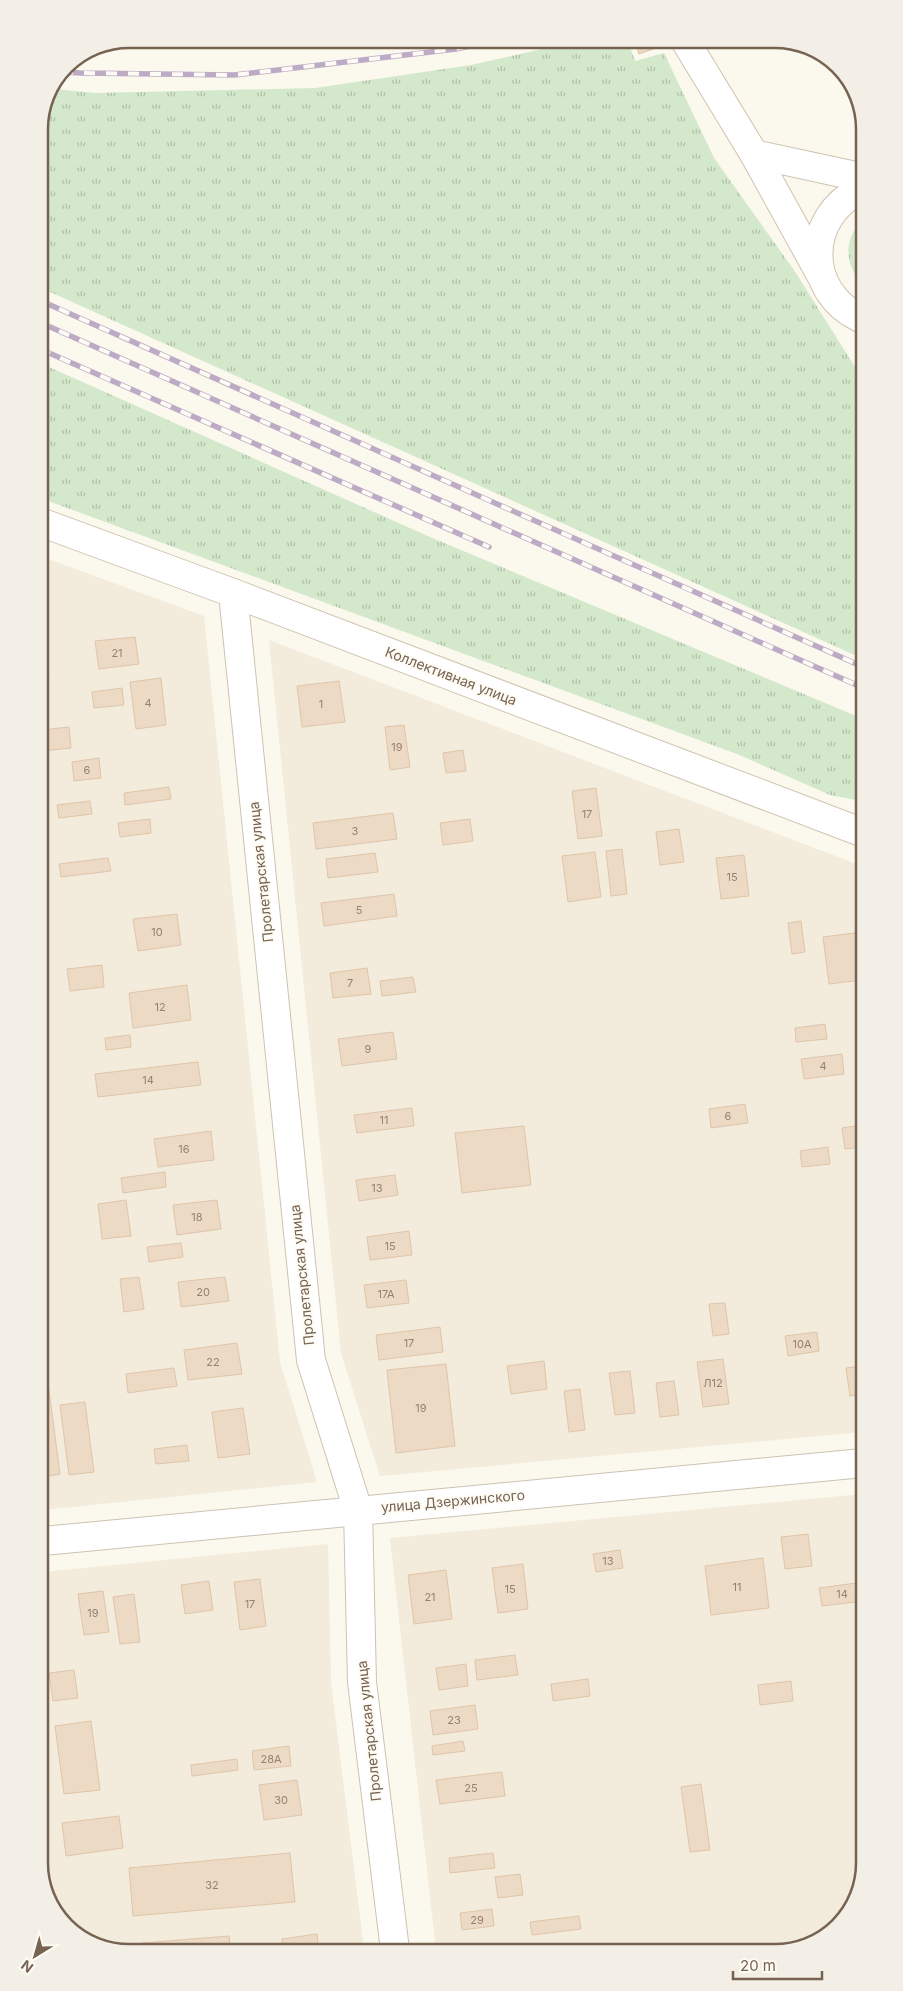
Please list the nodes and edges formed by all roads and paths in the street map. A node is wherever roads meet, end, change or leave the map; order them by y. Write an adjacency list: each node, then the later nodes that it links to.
1 (689, 48): 4 (street)
2 (725, 48): 3 (path)
3 (727, 54)
4 (754, 154): 5 (street); 7 (street)
5 (856, 176)
6 (856, 193): 7 (street)
7 (827, 286): 8 (street); 9 (street)
8 (856, 316)
9 (856, 333)
10 (48, 525): 11 (street, Коллективная улица)
11 (233, 593): 12 (street, Коллективная улица); 14 (street, Пролетарская улица)
12 (856, 830)
13 (856, 1464): 14 (street, улица Дзержинского)
14 (358, 1510): 15 (street, улица Дзержинского); 16 (street, Пролетарская улица)
15 (48, 1541)
16 (394, 1943)

